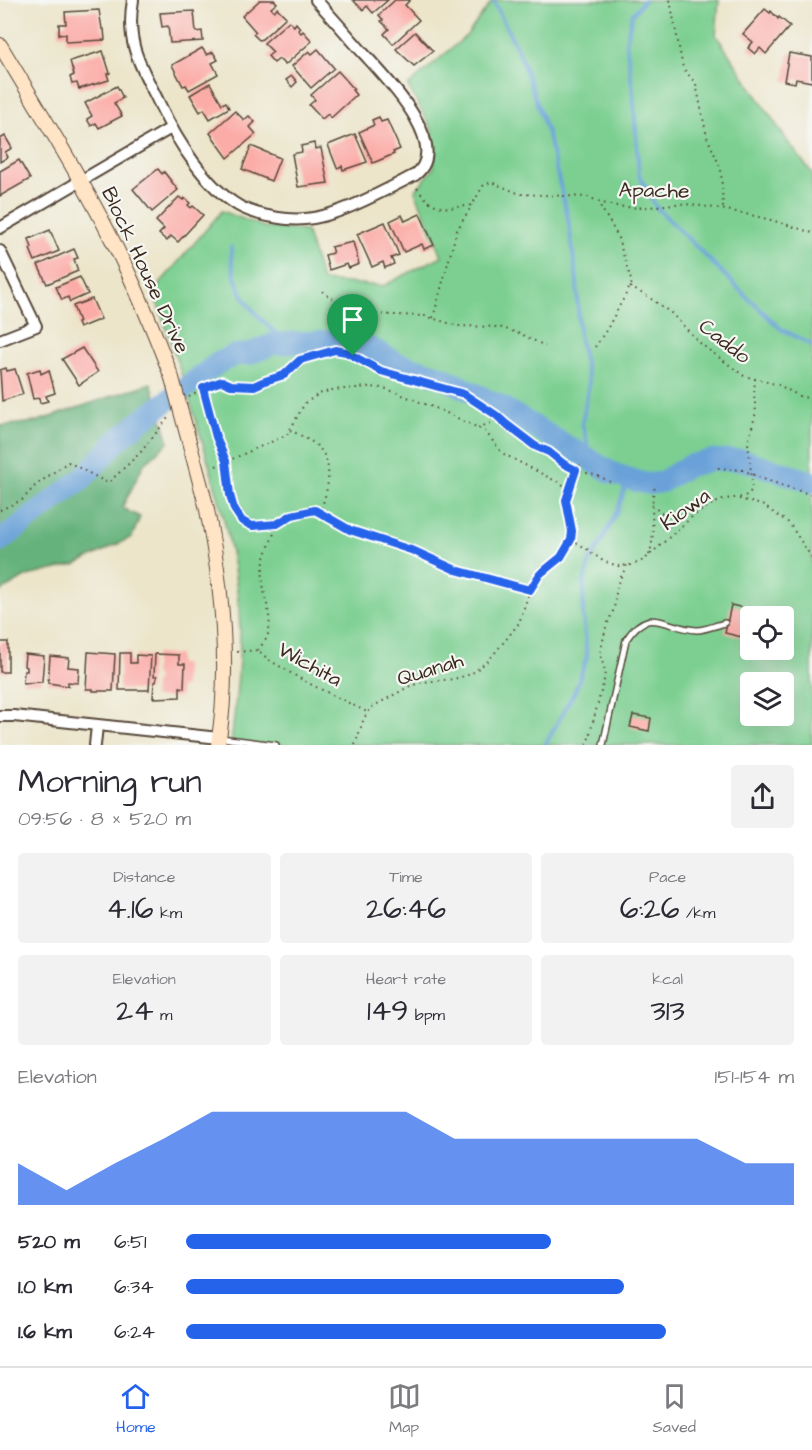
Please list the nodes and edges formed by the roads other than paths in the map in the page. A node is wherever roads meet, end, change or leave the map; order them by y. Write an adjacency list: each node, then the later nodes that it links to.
1 (133, 0): 4 (street)
2 (316, 0): 4 (street)
3 (0, 45): 5 (street, Block House Drive)
4 (171, 128): 5 (street)
5 (81, 180): 6 (street); 12 (street, Block House Drive, bridge)
6 (0, 228)
7 (0, 251): 8 (street)
8 (0, 340)
9 (725, 623): 15 (lane)
10 (0, 716): 11 (street)
11 (97, 726): 12 (street); 13 (street)
12 (219, 741): 14 (lane)
13 (95, 745)
14 (276, 745)
15 (603, 745)

